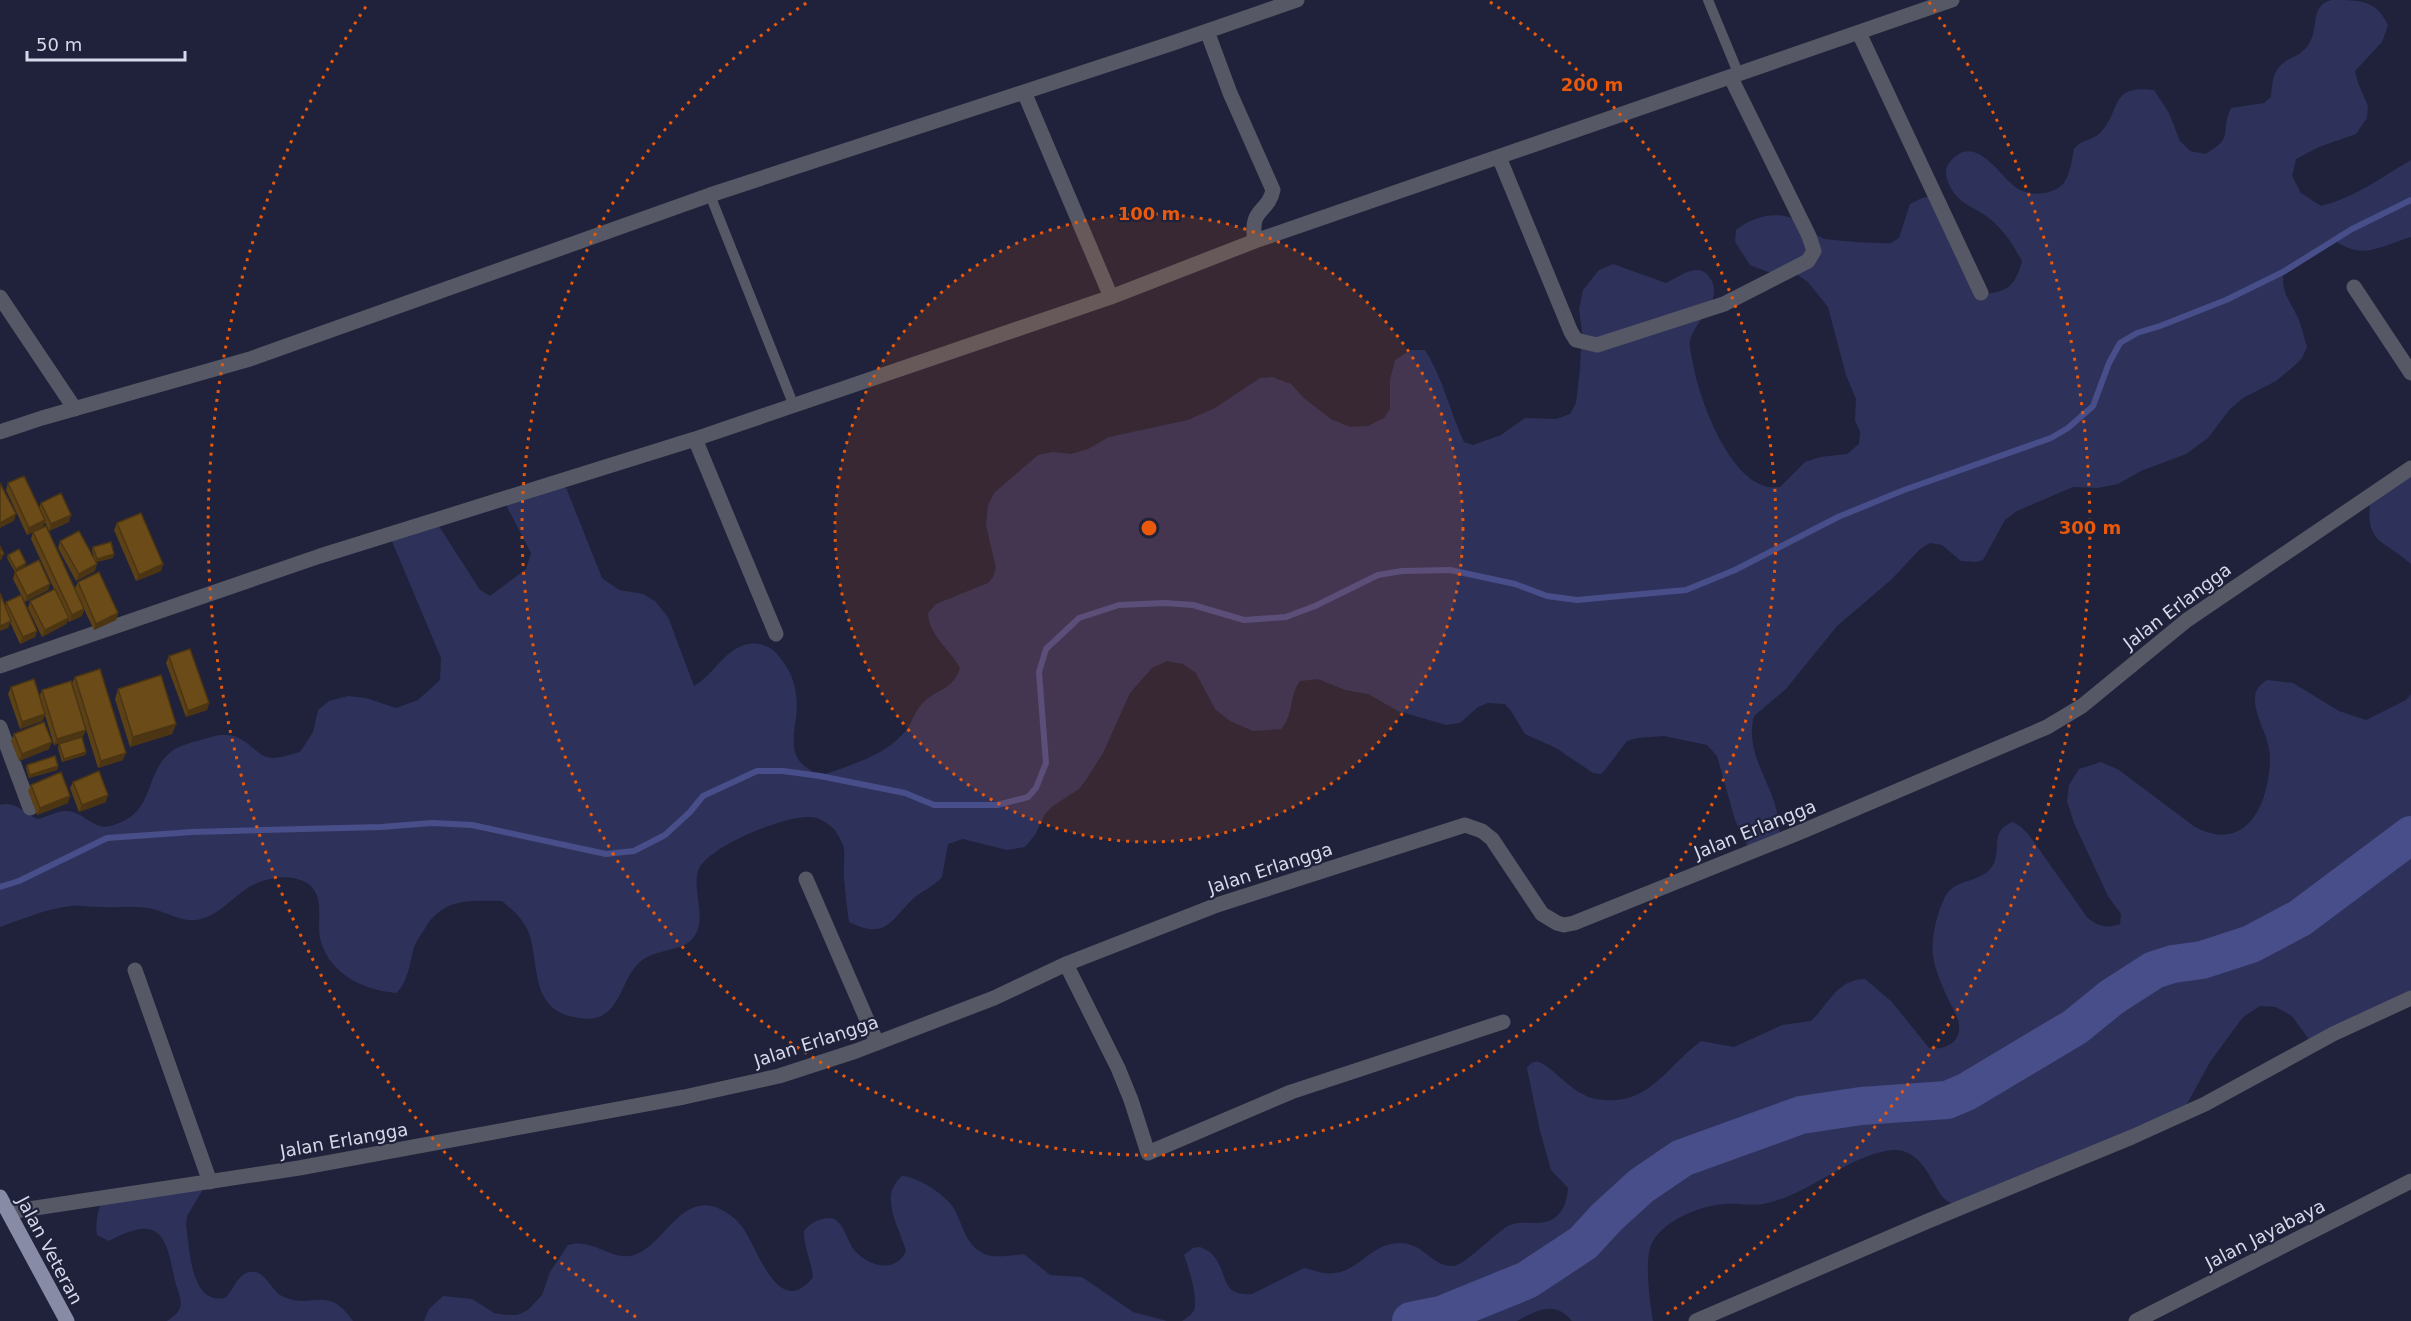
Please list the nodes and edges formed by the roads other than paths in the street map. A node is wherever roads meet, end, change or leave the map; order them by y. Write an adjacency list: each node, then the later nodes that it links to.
1 (1297, 0): 4 (street)
2 (1708, 0): 6 (lane)
3 (1952, 0): 5 (street)
4 (1207, 31): 7 (street); 10 (street)
5 (1859, 33): 6 (street); 12 (street)
6 (1735, 76): 8 (street); 8 (street)
7 (1024, 92): 9 (street); 13 (street)
8 (1499, 158): 10 (street)
9 (710, 195): 16 (lane); 17 (street)
10 (1255, 241): 13 (street)
11 (2354, 287): 15 (street)
12 (1981, 293)
13 (1111, 297): 16 (street)
14 (2, 304): 17 (street)
15 (2411, 373)
16 (794, 406): 19 (street)
17 (75, 409): 18 (street)
18 (0, 432)
19 (695, 439): 21 (street); 22 (street)
20 (2411, 468): 26 (street, Jalan Erlangga)
21 (776, 634)
22 (0, 666)
23 (0, 728): 24 (street)
24 (30, 808)
25 (806, 879): 30 (street)
26 (1066, 964): 29 (street); 30 (street, Jalan Erlangga)
27 (135, 970): 32 (street)
28 (2411, 998): 36 (street)
29 (1503, 1022)
30 (878, 1043): 32 (street, Jalan Erlangga)
31 (2411, 1181): 37 (street, Jalan Jayabaya)
32 (210, 1182): 34 (street, Jalan Erlangga)
33 (0, 1197): 34 (main road, Jalan Veteran)
34 (9, 1212): 35 (main road, Jalan Veteran)
35 (67, 1321)
36 (1696, 1321)
37 (2136, 1321)

